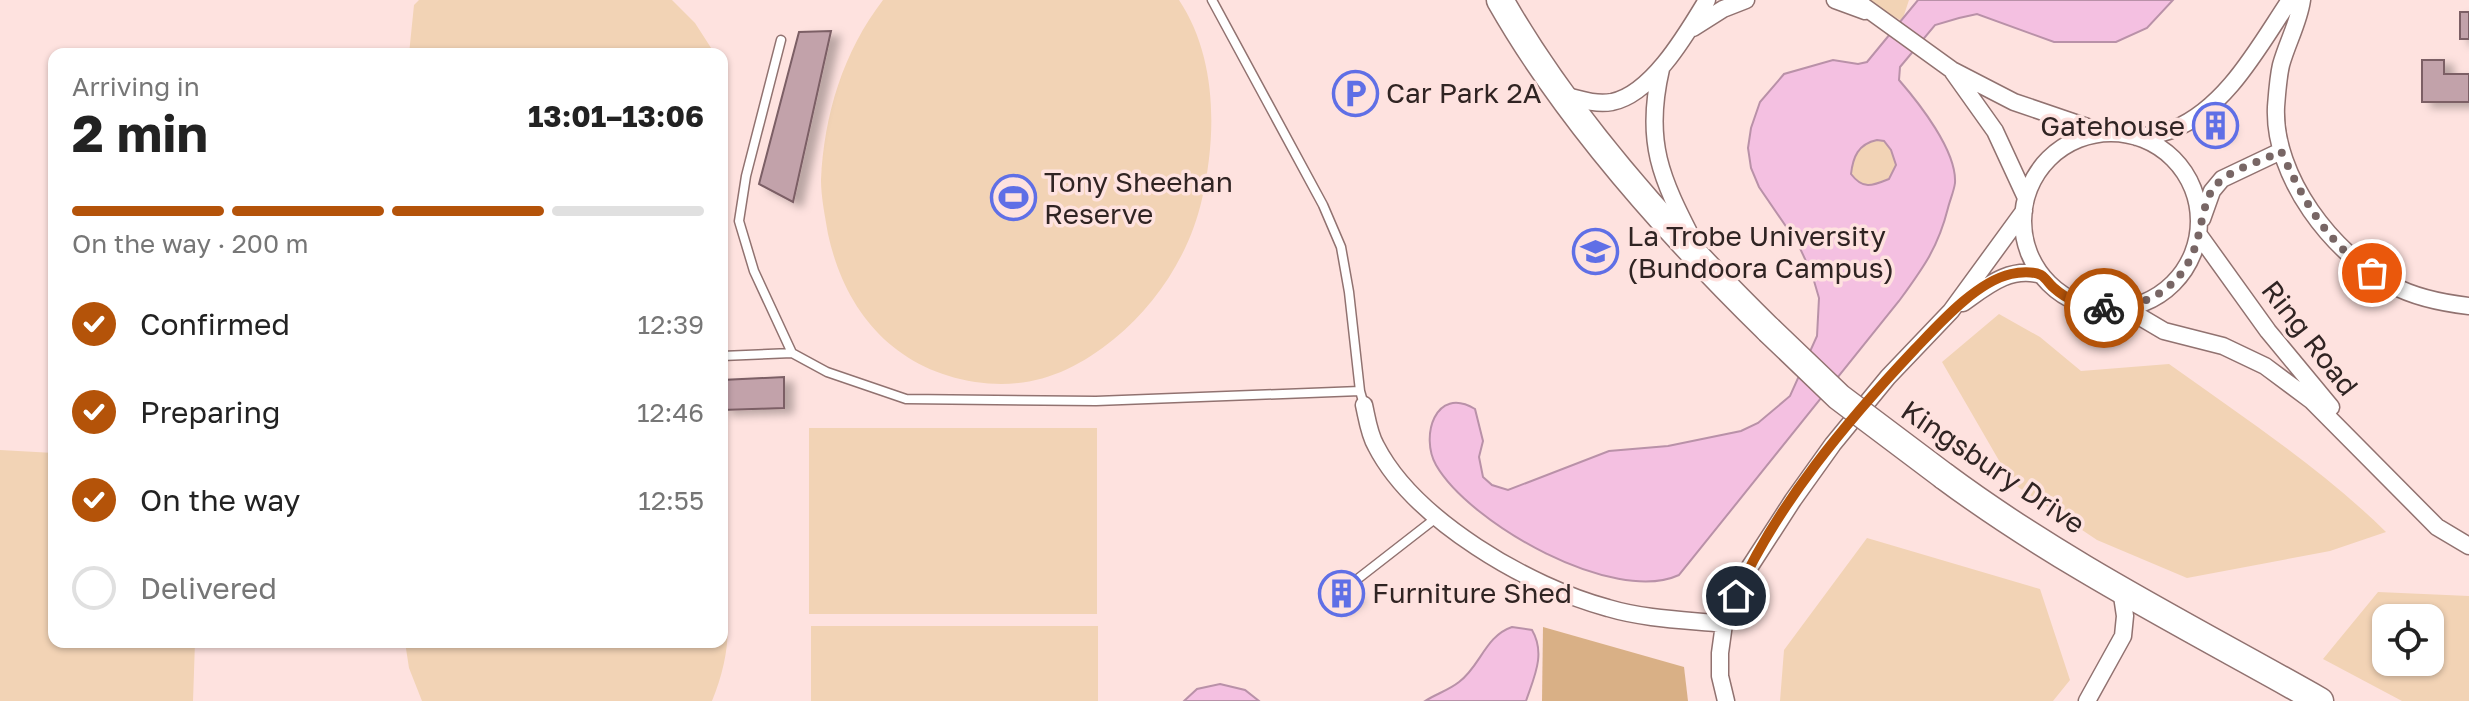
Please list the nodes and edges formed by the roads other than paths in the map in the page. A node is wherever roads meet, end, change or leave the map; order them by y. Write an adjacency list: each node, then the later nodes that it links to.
1 (1212, 0): 27 (lane)
2 (1500, 0): 14 (main road, Kingsbury Drive)
3 (1707, 0): 10 (street)
4 (1746, 0): 10 (street)
5 (1835, 0): 9 (street)
6 (1855, 0): 9 (street)
7 (2290, 0): 16 (street)
8 (2302, 0): 17 (street)
9 (1878, 16): 13 (street)
10 (1688, 31): 12 (street)
11 (781, 40): 25 (lane)
12 (1661, 69): 14 (street); 20 (street)
13 (1952, 70): 15 (street); 18 (street)
14 (1562, 94): 20 (main road, Kingsbury Drive)
15 (2105, 134): 16 (street); 18 (street)
16 (2137, 137): 19 (street)
17 (2281, 151): 19 (street); 22 (street)
18 (2025, 205): 21 (street); 24 (street)
19 (2199, 230): 23 (street); 28 (street, Ring Road)
20 (1710, 272): 32 (main road, Kingsbury Drive, bridge)
21 (2041, 275): 23 (street); 24 (street)
22 (2469, 306)
23 (2125, 308): 28 (street, Ring Road)
24 (1951, 311): 33 (street)
25 (792, 353): 26 (lane); 27 (lane)
26 (728, 356)
27 (1362, 398): 29 (street)
28 (2382, 471): 30 (street, Ring Road)
29 (1436, 518): 31 (lane); 33 (street)
30 (2469, 546)
31 (1346, 588)
32 (2121, 589): 35 (street); 36 (main road, Kingsbury Drive)
33 (1724, 624): 34 (street)
34 (1726, 701)
35 (2087, 701)
36 (2320, 701)

